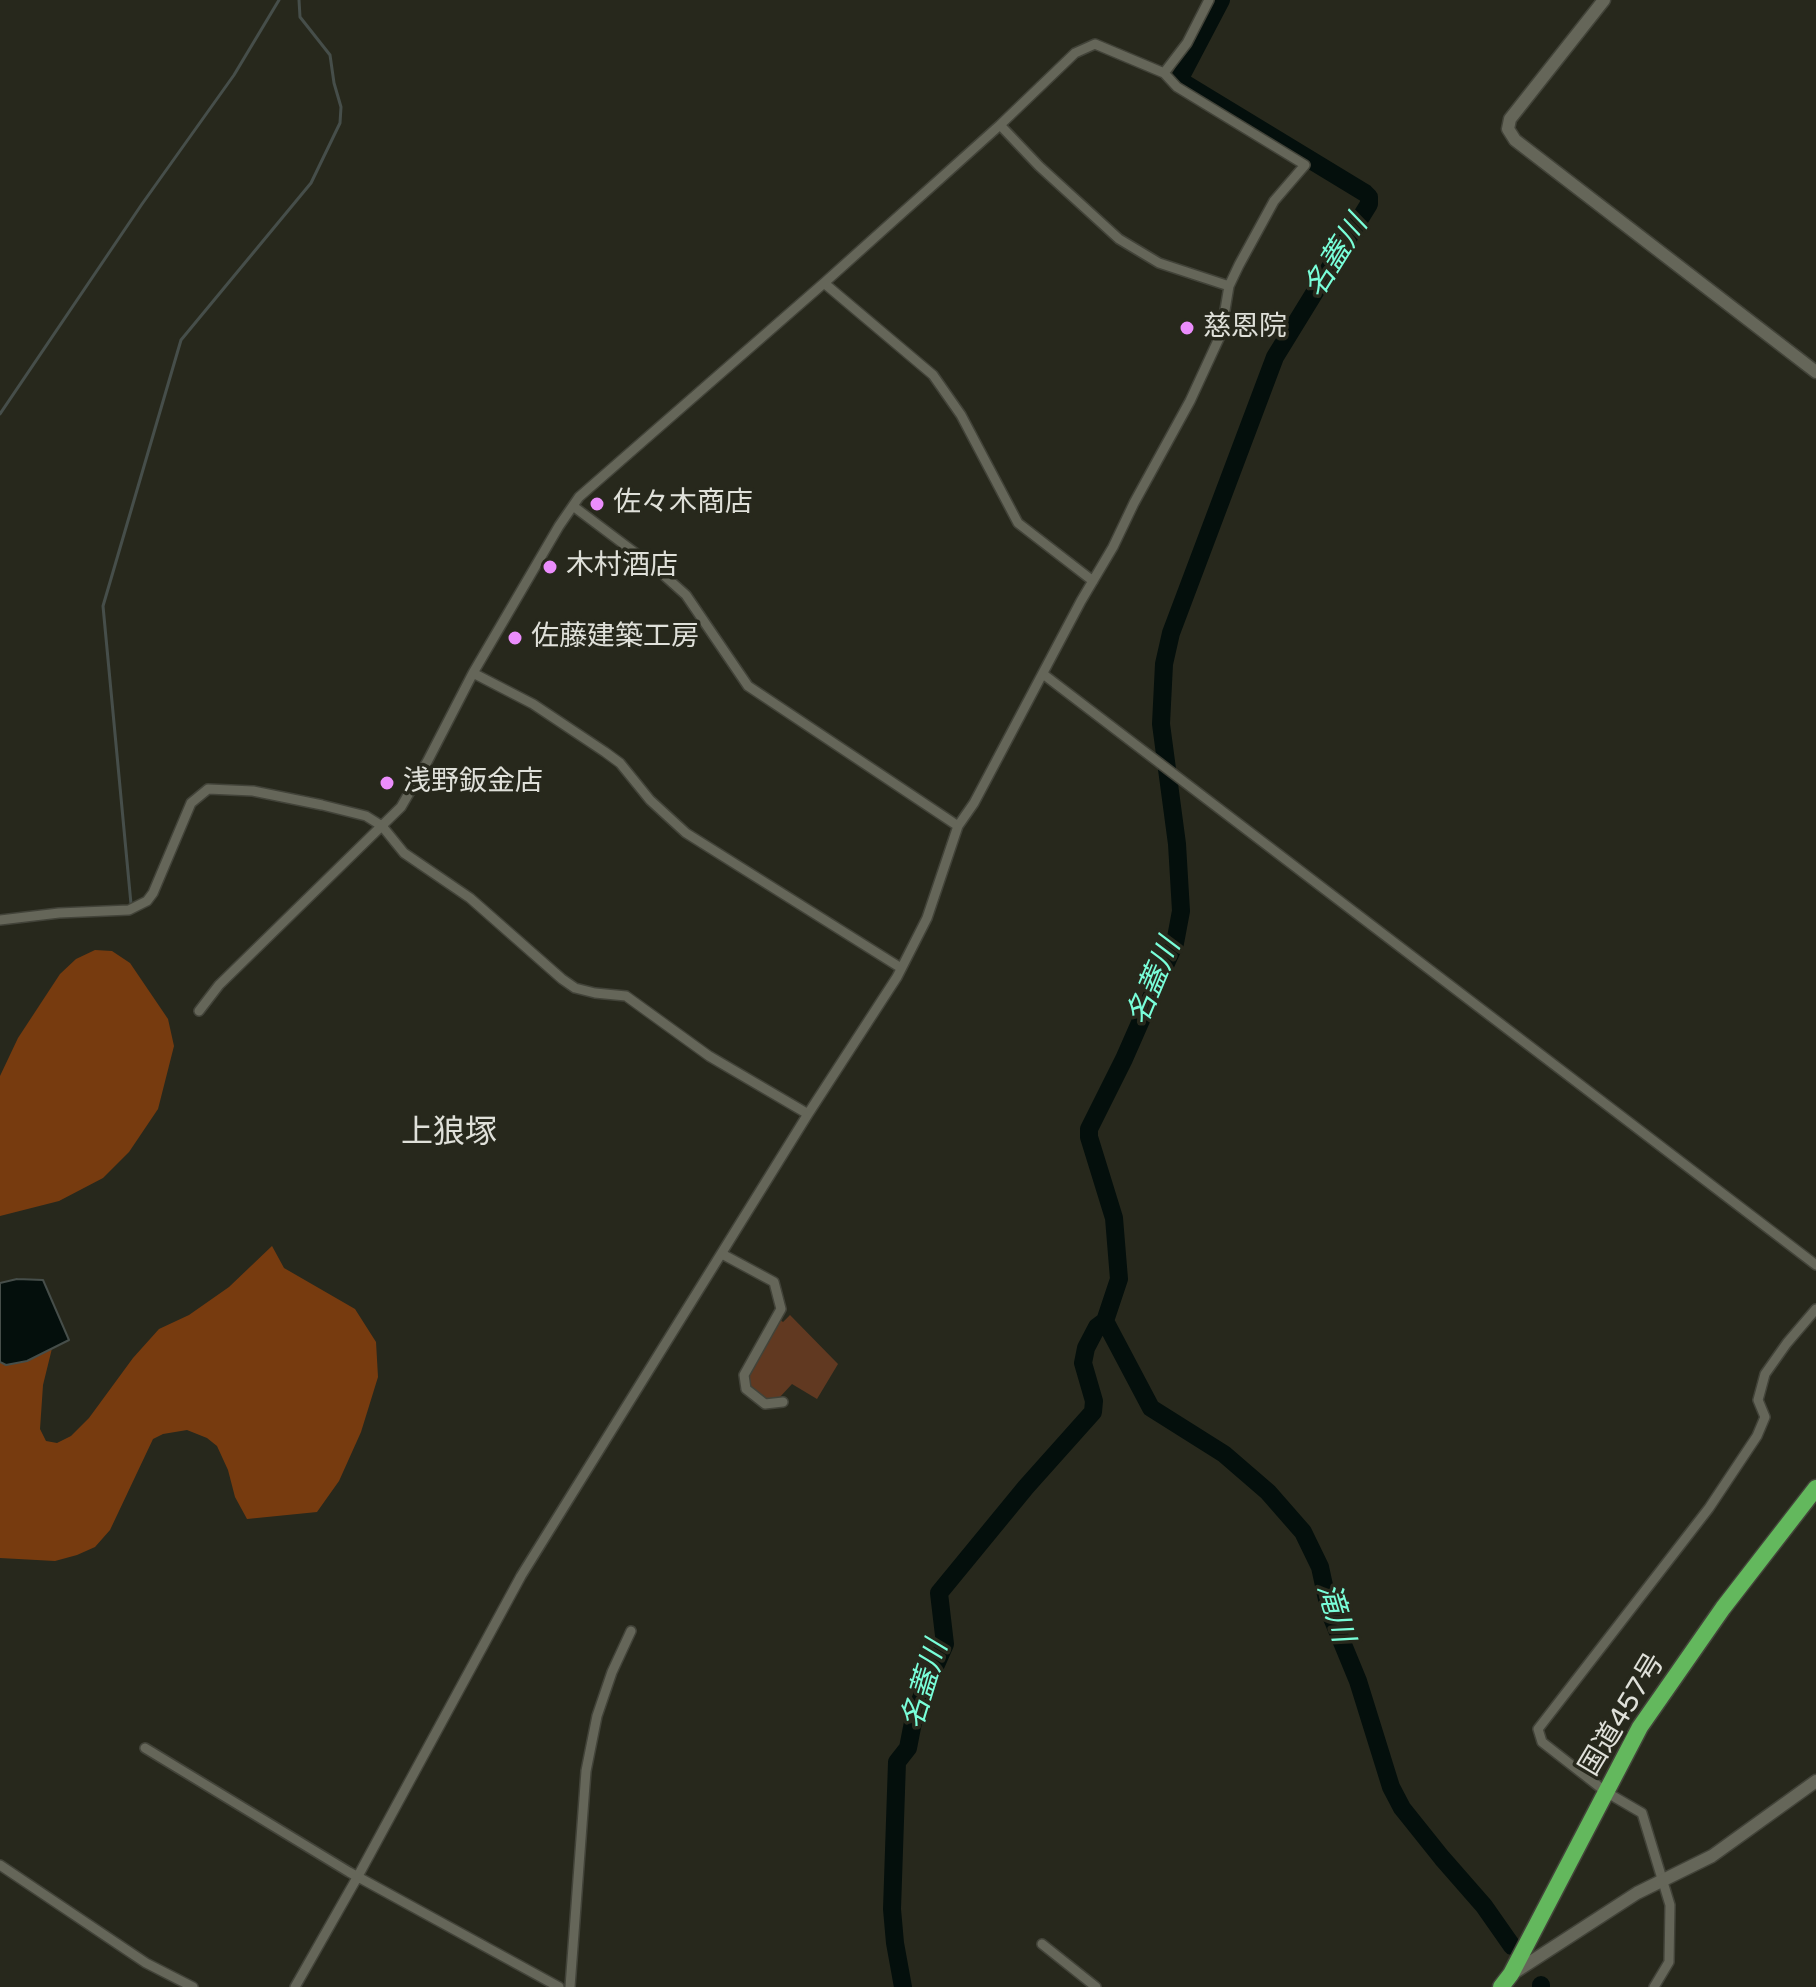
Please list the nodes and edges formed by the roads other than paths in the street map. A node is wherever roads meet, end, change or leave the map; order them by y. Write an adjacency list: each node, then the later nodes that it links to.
1 (1209, 0): 3 (street)
2 (1604, 0): 7 (street)
3 (1164, 73): 4 (street); 6 (street)
4 (1000, 125): 5 (street); 6 (street)
5 (824, 283): 8 (street); 9 (street)
6 (1229, 286): 9 (street)
7 (1816, 372)
8 (573, 506): 10 (street); 13 (street)
9 (1093, 581): 11 (street)
10 (473, 673): 12 (street); 15 (street)
11 (1043, 674): 13 (street); 19 (street)
12 (382, 826): 14 (street); 16 (street); 17 (street)
13 (958, 826): 15 (street)
14 (0, 920)
15 (901, 968): 17 (street)
16 (199, 1011)
17 (808, 1114): 18 (street)
18 (722, 1254): 21 (street); 28 (street)
19 (1816, 1265)
20 (1816, 1309): 26 (street)
21 (783, 1402)
22 (1816, 1488): 26 (highway, 国道457号)
23 (631, 1631): 35 (street)
24 (145, 1748): 28 (street)
25 (1816, 1781): 29 (street)
26 (1606, 1792): 29 (street); 31 (highway, 国道457号)
27 (0, 1865): 32 (street)
28 (358, 1876): 33 (street); 34 (street)
29 (1664, 1881): 31 (street); 37 (street)
30 (1042, 1944): 36 (street)
31 (1506, 1981)
32 (193, 1987)
33 (295, 1987)
34 (559, 1987)
35 (570, 1987)
36 (1096, 1987)
37 (1654, 1987)

